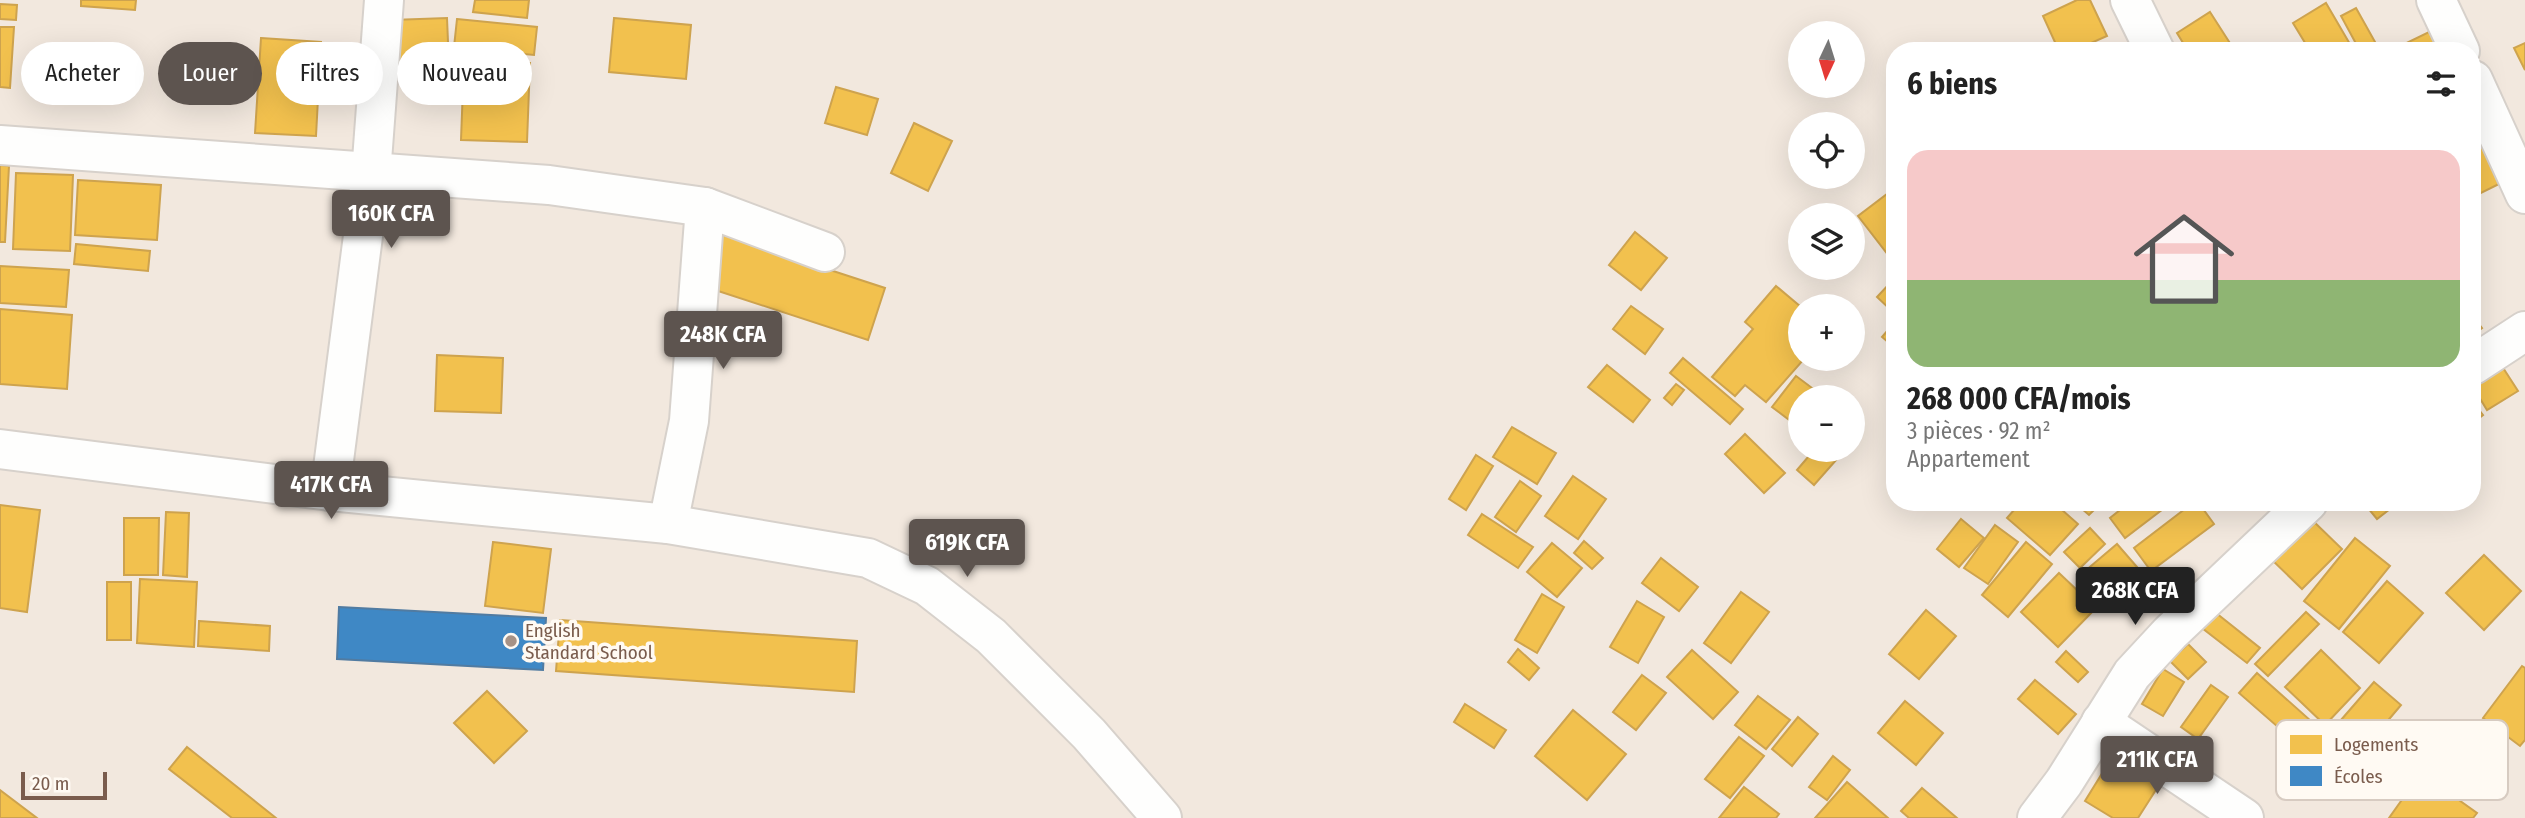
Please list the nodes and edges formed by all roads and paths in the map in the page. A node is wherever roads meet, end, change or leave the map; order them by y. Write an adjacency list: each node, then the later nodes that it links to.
1 (384, 0): 8 (street)
2 (2130, 0): 4 (street)
3 (2436, 0): 5 (street)
4 (2151, 42)
5 (2455, 42)
6 (2481, 98): 9 (street)
7 (0, 145): 8 (street)
8 (371, 174): 10 (street); 15 (street)
9 (2525, 194)
10 (705, 207): 11 (street); 17 (street)
11 (825, 252)
12 (2525, 331): 13 (street)
13 (2481, 360)
14 (0, 449): 15 (street)
15 (330, 491): 17 (street)
16 (2299, 511): 18 (street)
17 (668, 524): 19 (street)
18 (2101, 722): 20 (street); 21 (street)
19 (1162, 818)
20 (2037, 818)
21 (2244, 818)

